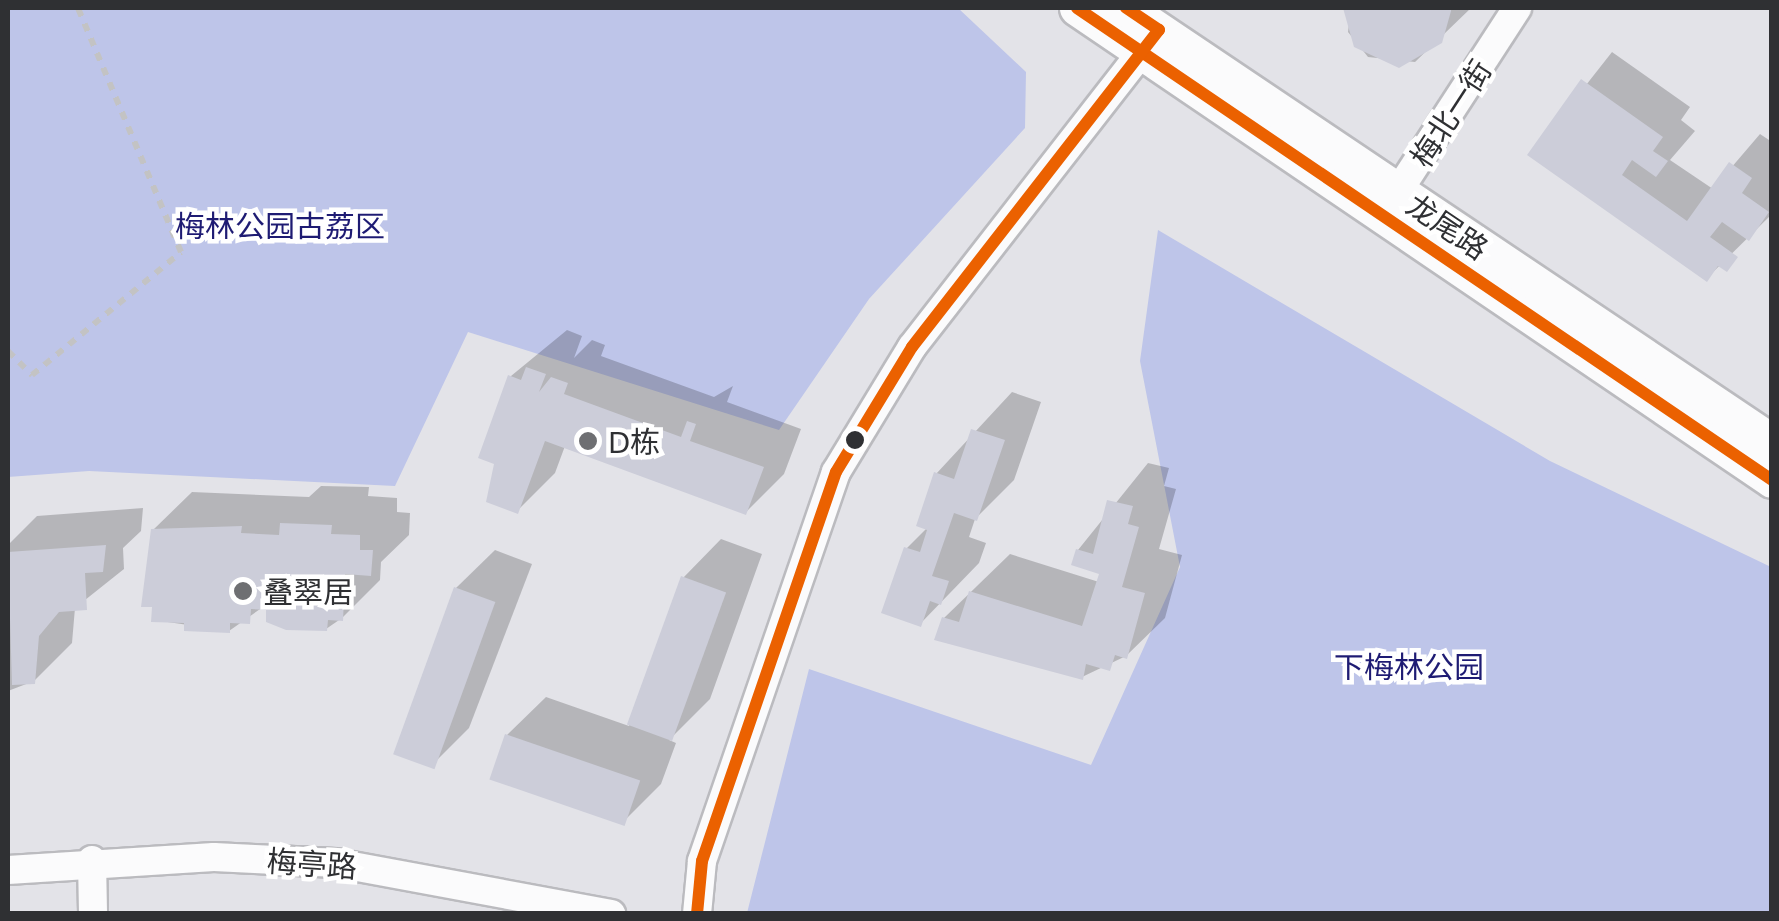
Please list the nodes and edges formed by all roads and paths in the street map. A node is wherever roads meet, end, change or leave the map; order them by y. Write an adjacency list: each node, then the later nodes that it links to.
1 (78, 8): 7 (path)
2 (1077, 8): 5 (street, 龙尾路)
3 (1126, 8): 5 (street, 龙尾路)
4 (1517, 8): 6 (street, 梅北一街)
5 (1150, 42): 6 (street, 龙尾路); 14 (street)
6 (1390, 205): 8 (street, 龙尾路); 9 (street, 龙尾路)
7 (8, 351)
8 (1772, 442)
9 (1772, 480)
10 (92, 860): 11 (street, 梅亭路); 12 (street); 13 (street, 梅亭路)
11 (8, 870)
12 (93, 914)
13 (612, 914)
14 (697, 914)

